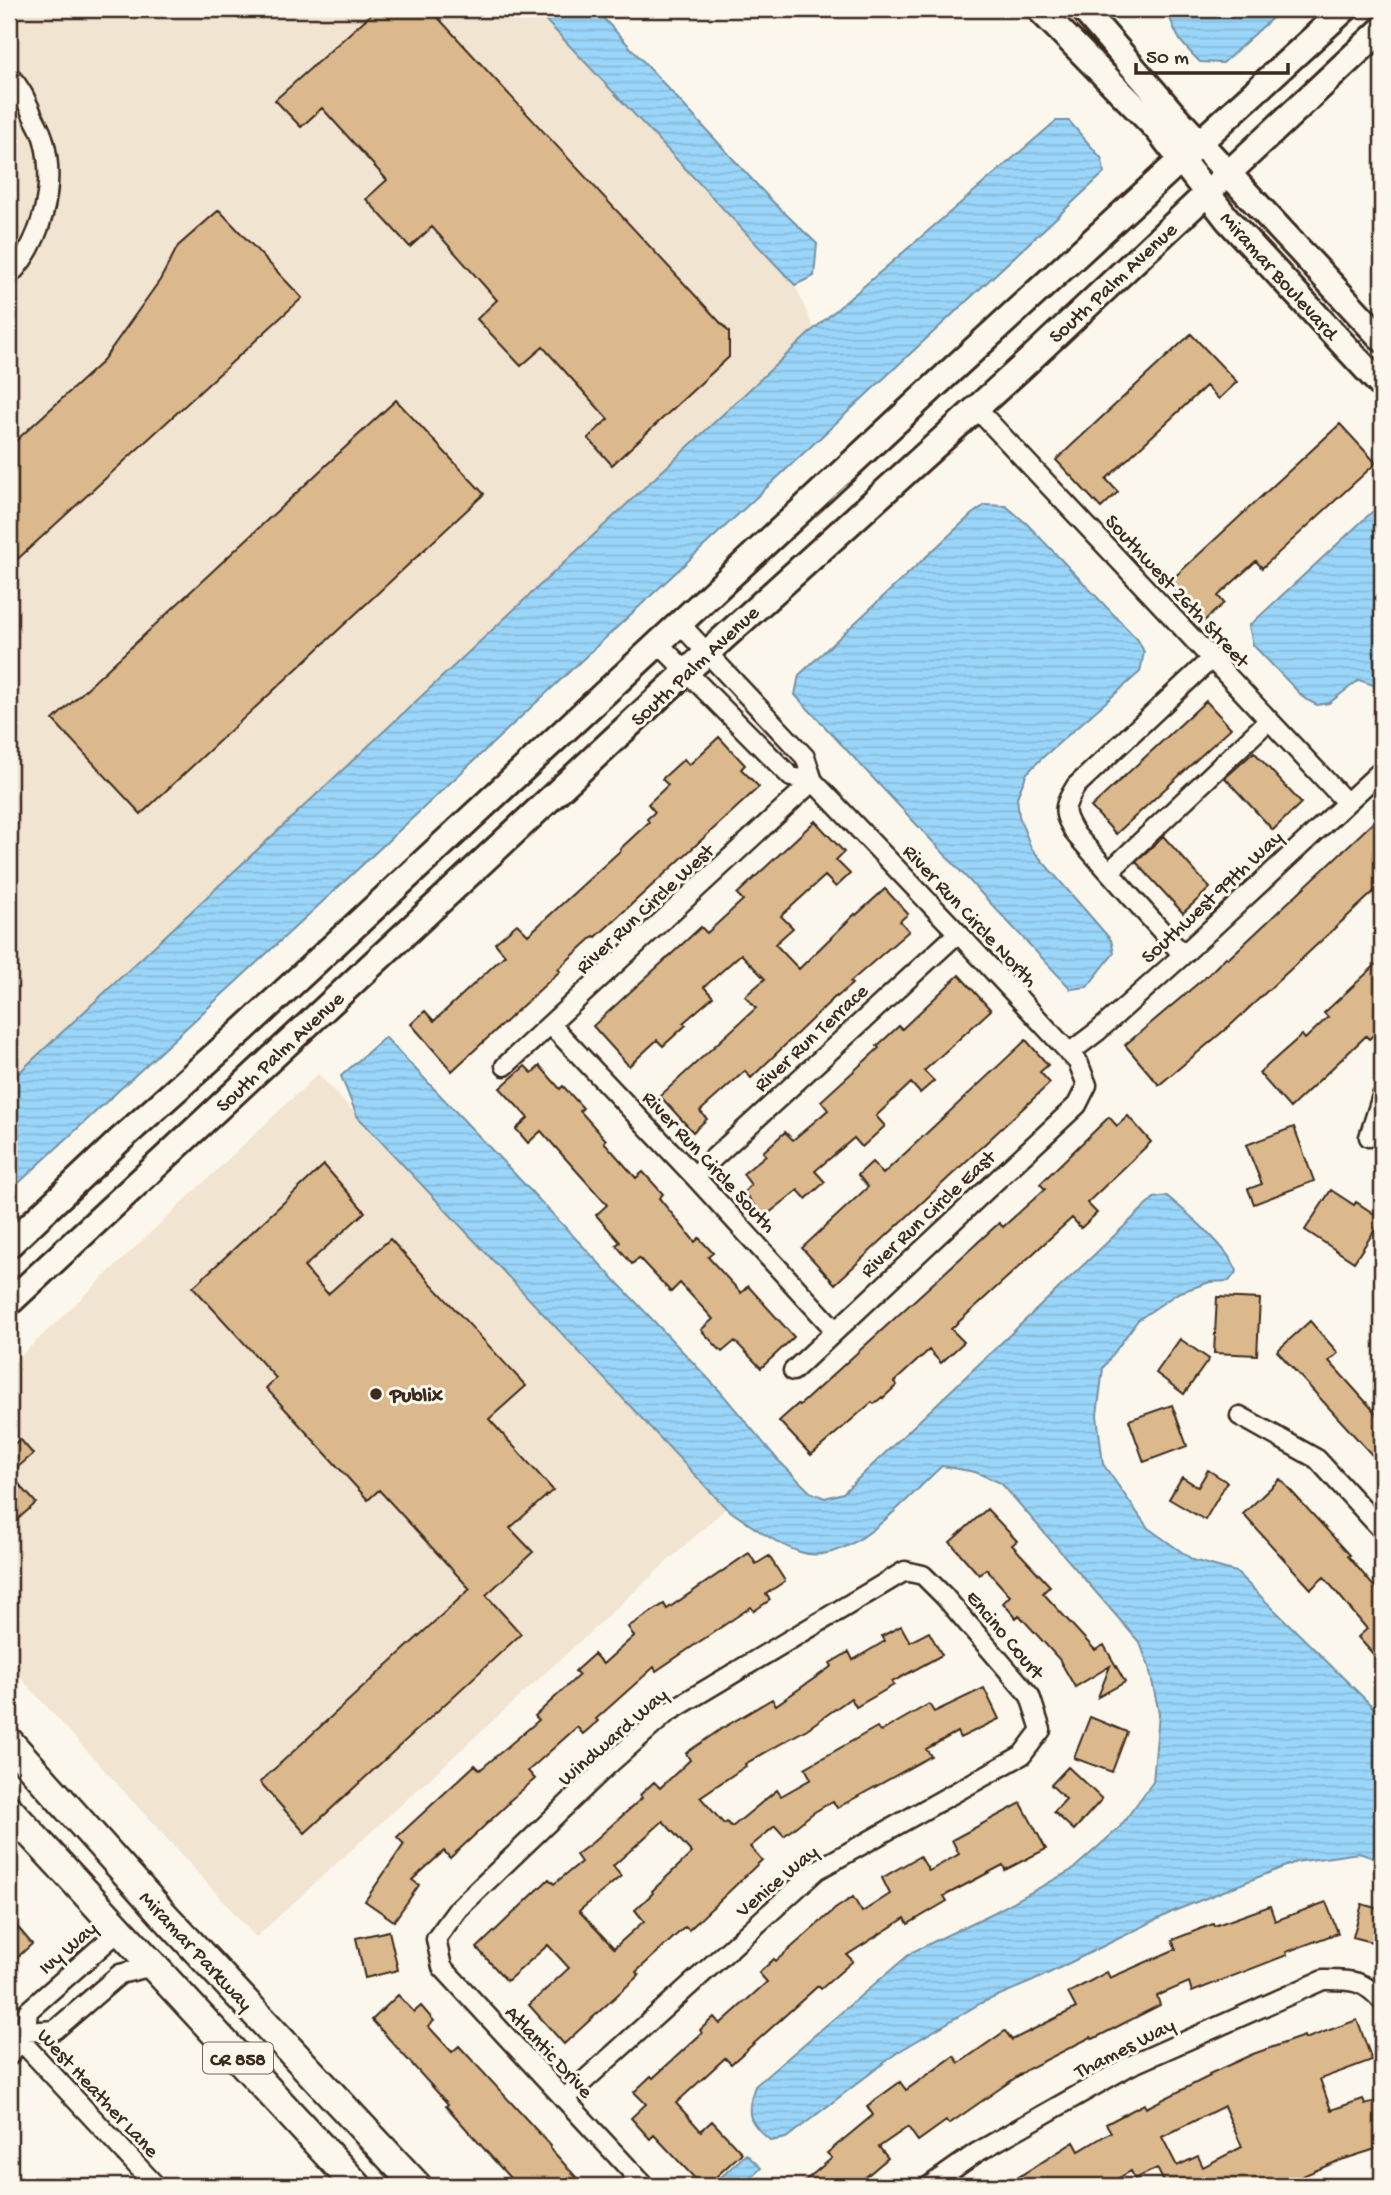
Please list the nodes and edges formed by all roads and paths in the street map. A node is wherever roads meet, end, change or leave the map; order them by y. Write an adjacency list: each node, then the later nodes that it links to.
1 (1039, 9): 7 (main road, Miramar Boulevard)
2 (1083, 9): 6 (main road, Miramar Boulevard)
3 (1345, 9): 6 (main road, South Palm Avenue)
4 (1382, 29): 8 (main road, South Palm Avenue)
5 (9, 75): 10 (street)
6 (1200, 143): 7 (main road, South Palm Avenue); 8 (main road, Miramar Boulevard)
7 (1181, 160): 9 (main road, Miramar Boulevard); 14 (main road, South Palm Avenue)
8 (1228, 173): 9 (main road, South Palm Avenue); 11 (main road, Miramar Boulevard)
9 (1207, 193): 12 (main road, Miramar Boulevard); 13 (main road, South Palm Avenue)
10 (9, 276)
11 (1382, 340)
12 (1382, 386)
13 (977, 409): 16 (main road, South Palm Avenue); 17 (street, Southwest 26th Street)
14 (681, 625): 15 (main road, South Palm Avenue); 16 (street, River Run Circle North)
15 (660, 644): 18 (street, River Run Circle North); 33 (main road, South Palm Avenue)
16 (707, 652): 18 (main road, South Palm Avenue); 21 (street, River Run Circle North)
17 (1212, 659): 19 (street, Southwest 26th Street); 23 (street)
18 (686, 672): 21 (street, River Run Circle North); 34 (main road, South Palm Avenue)
19 (1269, 720): 22 (street, Southwest 26th Street); 23 (street)
20 (1382, 770): 22 (street, Southwest 99th Way)
21 (813, 781): 24 (street, River Run Circle North); 26 (street, River Run Circle West)
22 (1346, 802): 25 (street, Southwest 99th Way)
23 (1109, 872): 25 (street)
24 (958, 933): 27 (street, River Run Circle North); 32 (street, River Run Terrace)
25 (1183, 955): 27 (street, Southwest 99th Way)
26 (551, 1024): 28 (street, River Run Circle West); 32 (street, River Run Circle South)
27 (1069, 1053): 29 (street, River Run Circle North)
28 (505, 1066)
29 (1087, 1085): 35 (street, River Run Circle East)
30 (1382, 1096): 31 (street)
31 (1369, 1137)
32 (694, 1176): 35 (street, River Run Circle South)
33 (9, 1245)
34 (9, 1303)
35 (835, 1330): 36 (street, River Run Circle East)
36 (793, 1371)
37 (1240, 1416): 38 (street)
38 (1382, 1530)
39 (923, 1575): 40 (street, Encino Court); 46 (street, Windward Way)
40 (1041, 1730): 52 (street, Venice Way)
41 (9, 1742): 44 (main road, Miramar Parkway / CR 858)
42 (9, 1810): 43 (main road, Miramar Parkway / CR 858)
43 (81, 1888): 44 (main road); 45 (main road, Miramar Parkway / CR 858)
44 (162, 1913): 47 (main road, Miramar Parkway / CR 858)
45 (120, 1930): 47 (main road); 48 (main road, Miramar Parkway / CR 858); 50 (street, Ivy Way)
46 (436, 1939): 52 (street, Atlantic Drive)
47 (205, 1959): 55 (main road, Miramar Parkway / CR 858)
48 (153, 1966): 50 (street); 54 (main road, Miramar Parkway / CR 858)
49 (1382, 2001): 57 (street, Thames Way)
50 (18, 2033): 51 (street, Ivy Way); 53 (street, West Heather Lane)
51 (9, 2056)
52 (564, 2099): 56 (street, Atlantic Drive)
53 (156, 2186)
54 (357, 2186)
55 (417, 2186)
56 (645, 2186)
57 (929, 2186)

